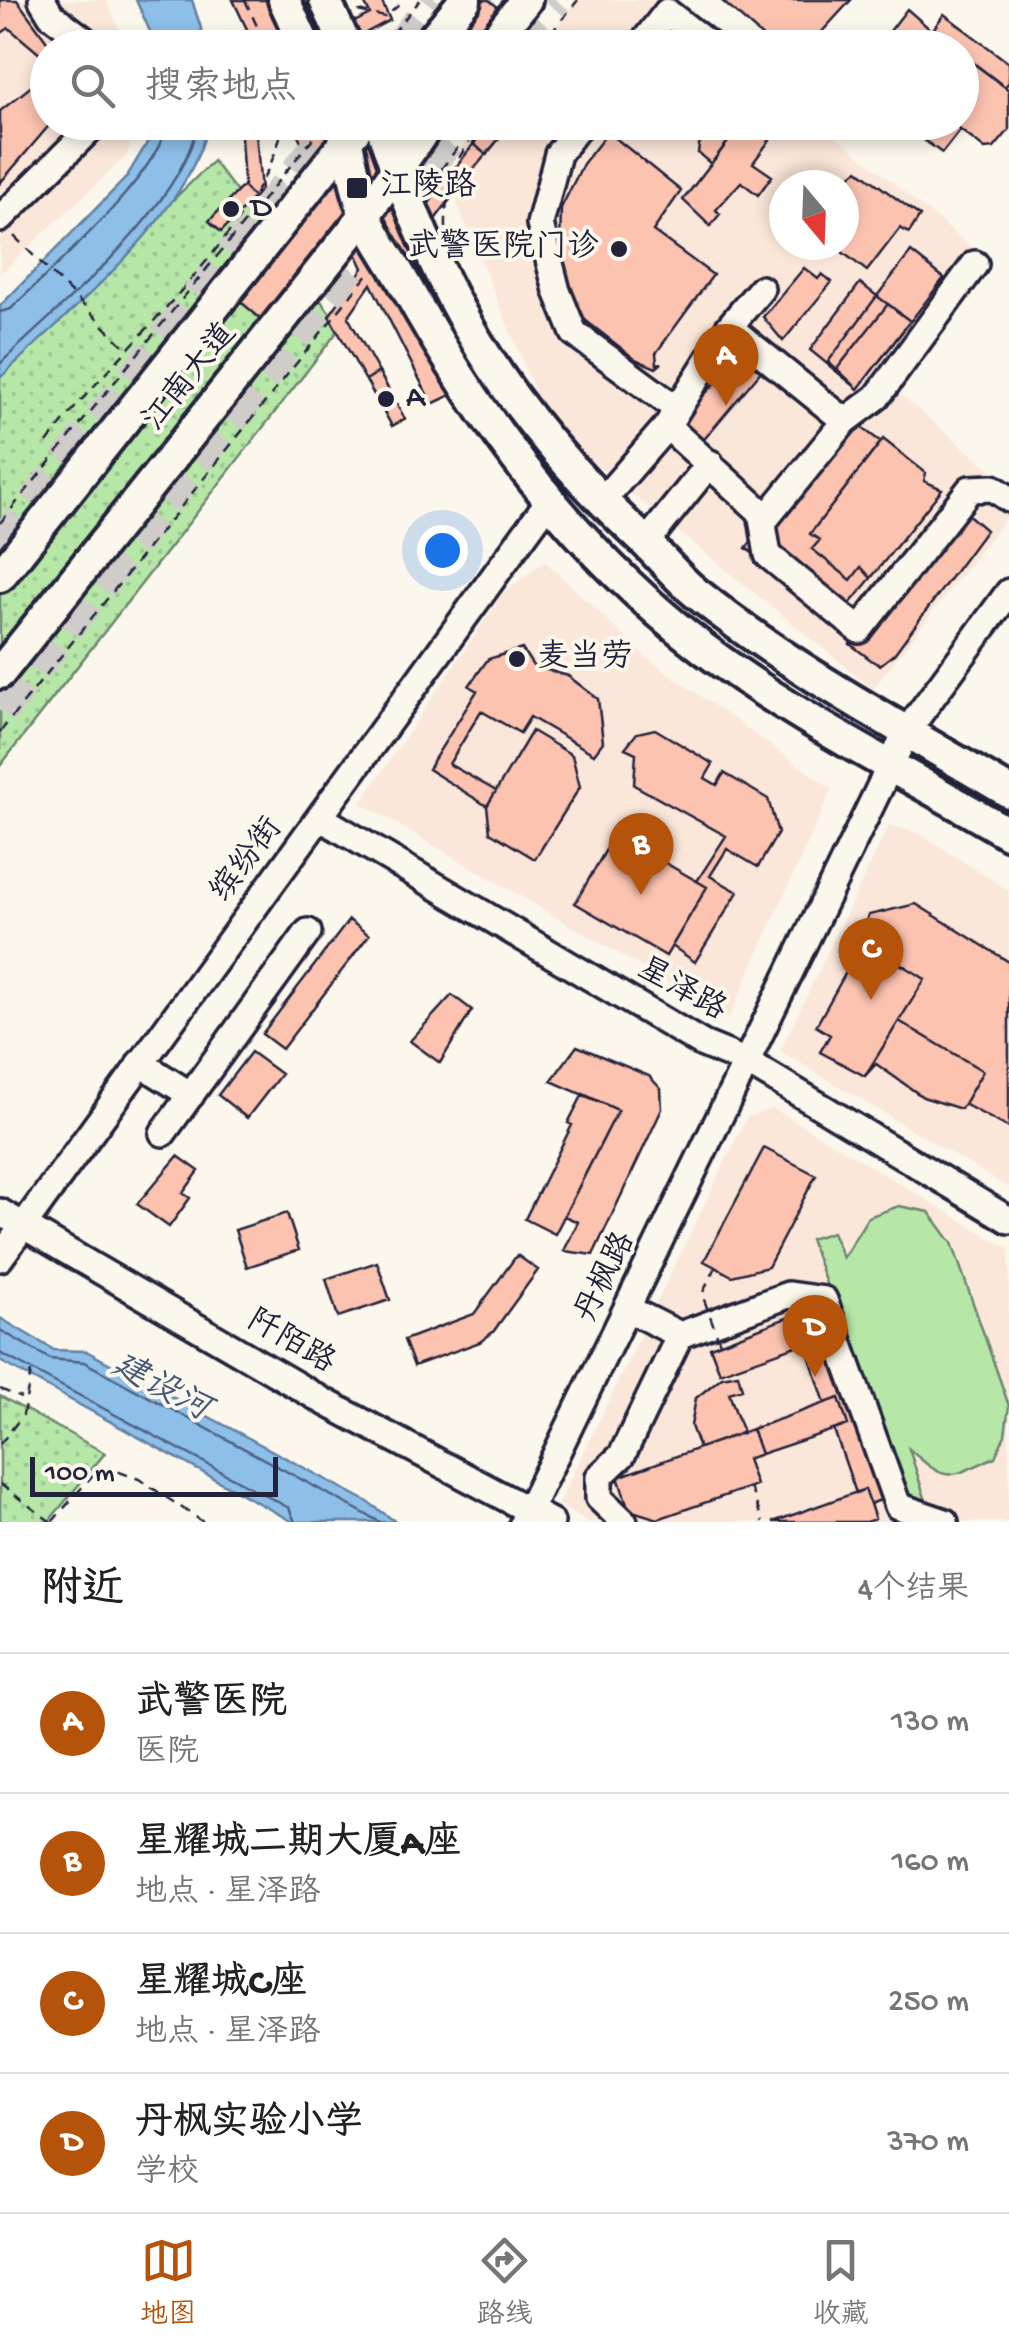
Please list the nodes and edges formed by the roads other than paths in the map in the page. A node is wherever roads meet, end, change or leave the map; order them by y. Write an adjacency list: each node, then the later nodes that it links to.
1 (42, 0): 6 (street)
2 (284, 0): 7 (main road)
3 (465, 0): 9 (main road)
4 (526, 0): 10 (main road)
5 (337, 2): 8 (main road)
6 (70, 30)
7 (298, 30)
8 (343, 30)
9 (440, 30)
10 (502, 30)
11 (653, 30): 12 (street)
12 (690, 30)
13 (81, 140): 21 (street)
14 (333, 140): 33 (main road, 江南大道)
15 (346, 140): 20 (main road)
16 (386, 140): 19 (main road)
17 (417, 140): 19 (main road, 江南大道)
18 (568, 140): 25 (street)
19 (396, 168): 20 (main road, 江南大道); 30 (main road)
20 (365, 215): 29 (main road); 35 (main road, 江南大道)
21 (6, 226)
22 (976, 264): 26 (street)
23 (760, 288): 24 (street)
24 (729, 327): 25 (street); 26 (street)
25 (672, 417): 27 (street); 30 (street)
26 (846, 421): 31 (street)
27 (710, 463): 31 (street); 32 (street)
28 (1009, 499): 31 (street)
29 (548, 502): 37 (main road); 39 (street, 缤纷街)
30 (601, 502): 32 (main road)
31 (763, 522)
32 (646, 543): 36 (main road)
33 (0, 576)
34 (1009, 592): 36 (street)
35 (0, 673)
36 (907, 731): 37 (street); 38 (main road)
37 (890, 763): 40 (main road); 42 (street, 丹枫路)
38 (1009, 792)
39 (321, 818): 42 (street, 星泽路); 43 (street, 缤纷街)
40 (1009, 834)
41 (308, 932): 44 (street)
42 (747, 1062): 47 (street, 星泽路); 50 (street, 丹枫路)
43 (140, 1063): 44 (street); 48 (street, 缤纷街)
44 (191, 1095): 45 (street)
45 (163, 1133)
46 (0, 1212): 48 (street, 阡陌路)
47 (1009, 1220)
48 (24, 1228): 49 (street, 缤纷街); 52 (street, 阡陌路)
49 (0, 1258)
50 (628, 1309): 51 (street); 52 (street, 丹枫路)
51 (680, 1335): 53 (street); 54 (street)
52 (535, 1518)
53 (624, 1522)
54 (945, 1522)

